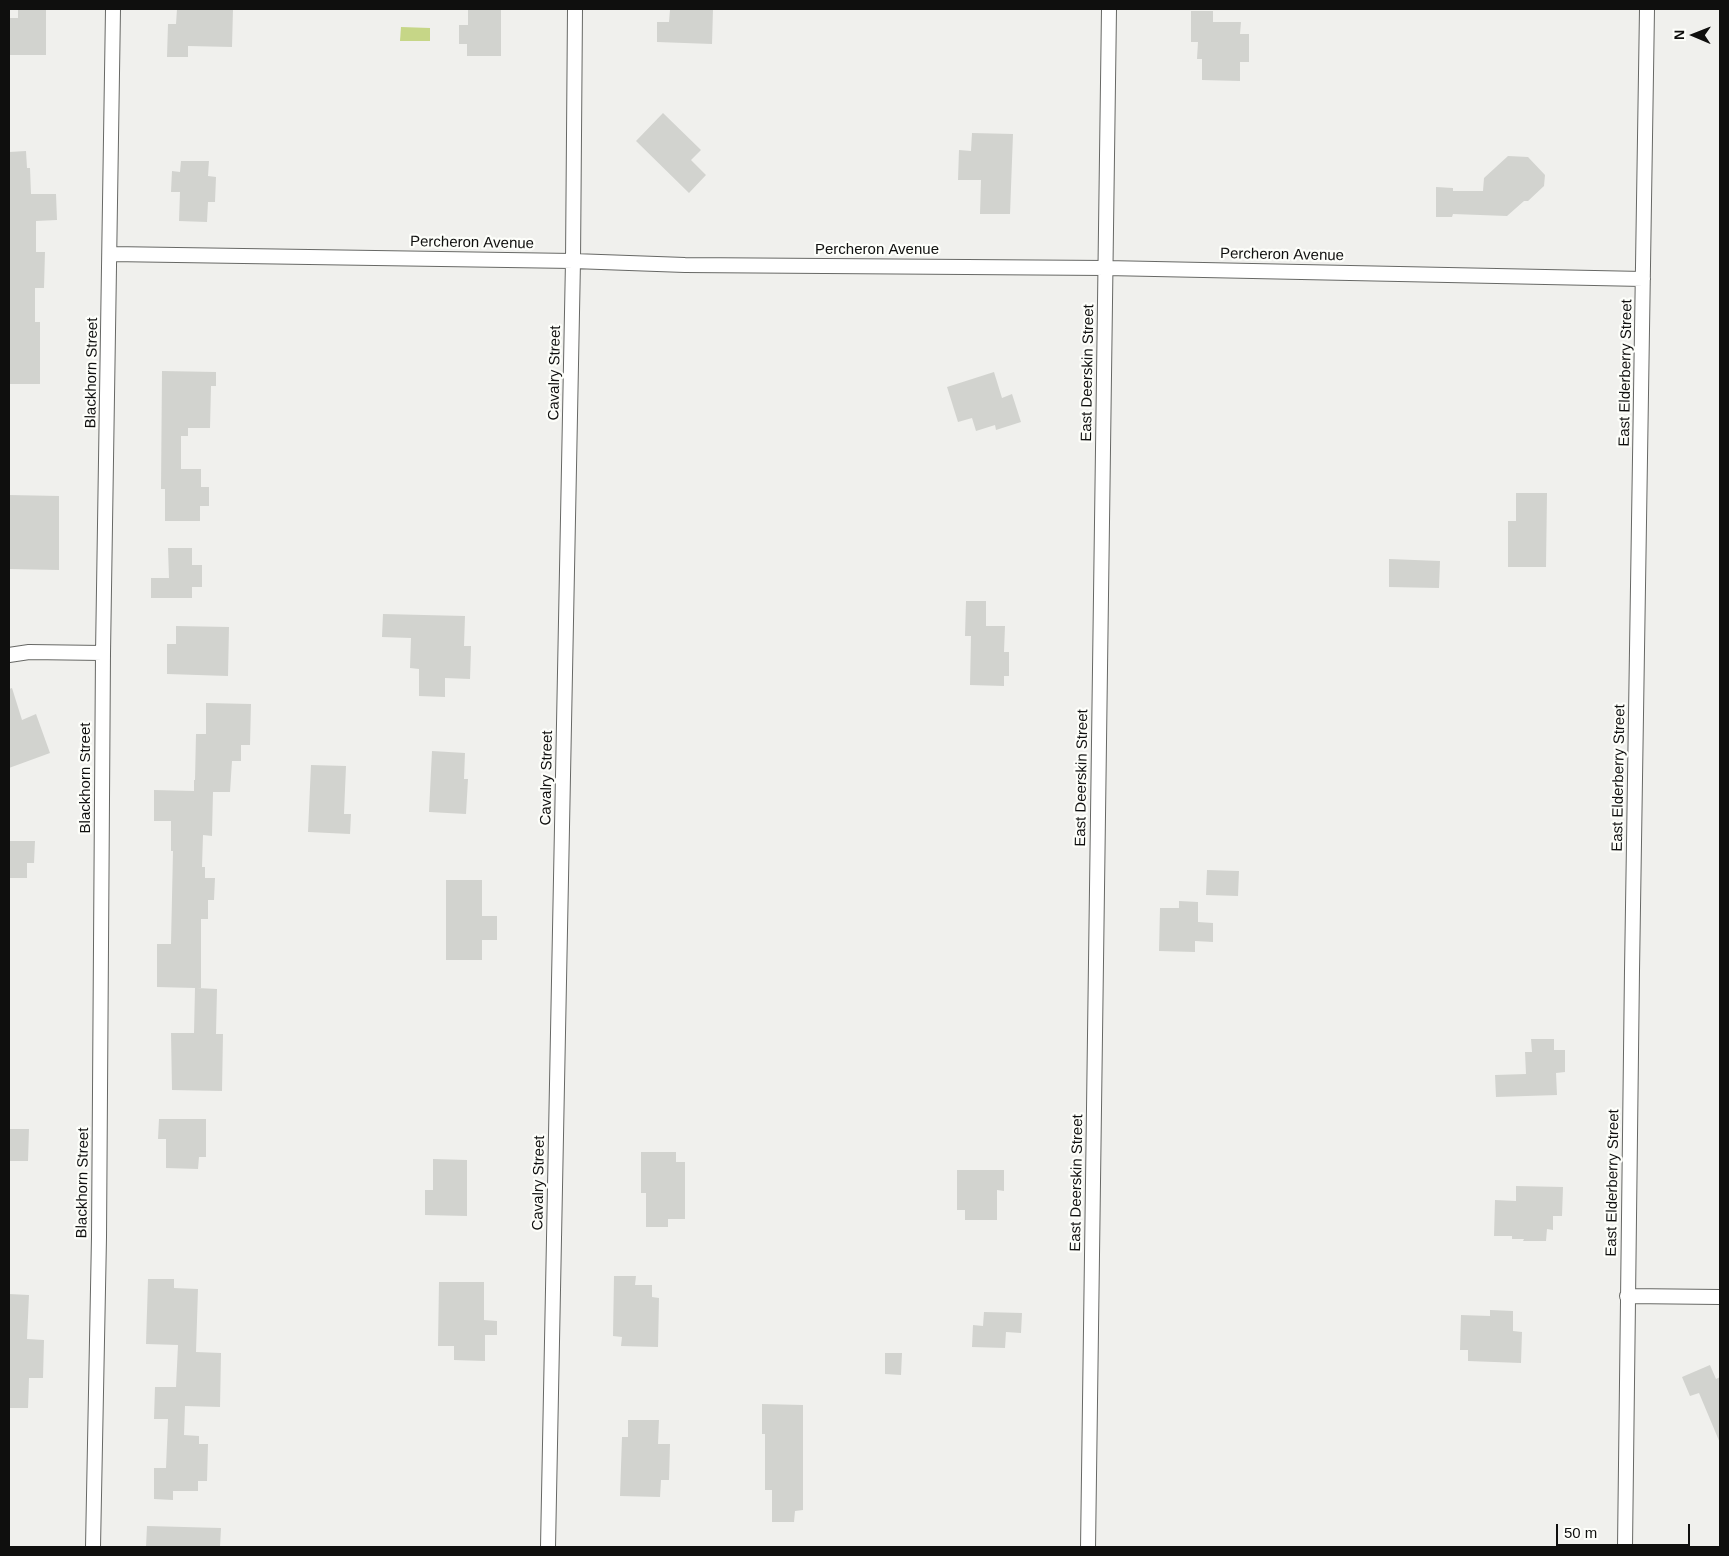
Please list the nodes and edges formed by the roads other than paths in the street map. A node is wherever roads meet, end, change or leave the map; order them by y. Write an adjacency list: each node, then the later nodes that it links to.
1 (113, 9): 5 (street, Blackhorn Street)
2 (575, 9): 6 (street, Cavalry Street)
3 (1110, 9): 7 (street, East Deerskin Street)
4 (1648, 9): 8 (street, East Elderberry Street)
5 (111, 254): 6 (street, Percheron Avenue); 9 (street, Blackhorn Street)
6 (573, 261): 7 (street, Percheron Avenue); 14 (street, Cavalry Street)
7 (1106, 268): 8 (street, Percheron Avenue); 15 (street, East Deerskin Street)
8 (1643, 279): 11 (street, East Elderberry Street)
9 (103, 652): 10 (street); 13 (street, Blackhorn Street)
10 (9, 655)
11 (1628, 1296): 12 (street); 16 (street, East Elderberry Street)
12 (1720, 1297)
13 (93, 1547)
14 (548, 1547)
15 (1088, 1547)
16 (1625, 1547)

